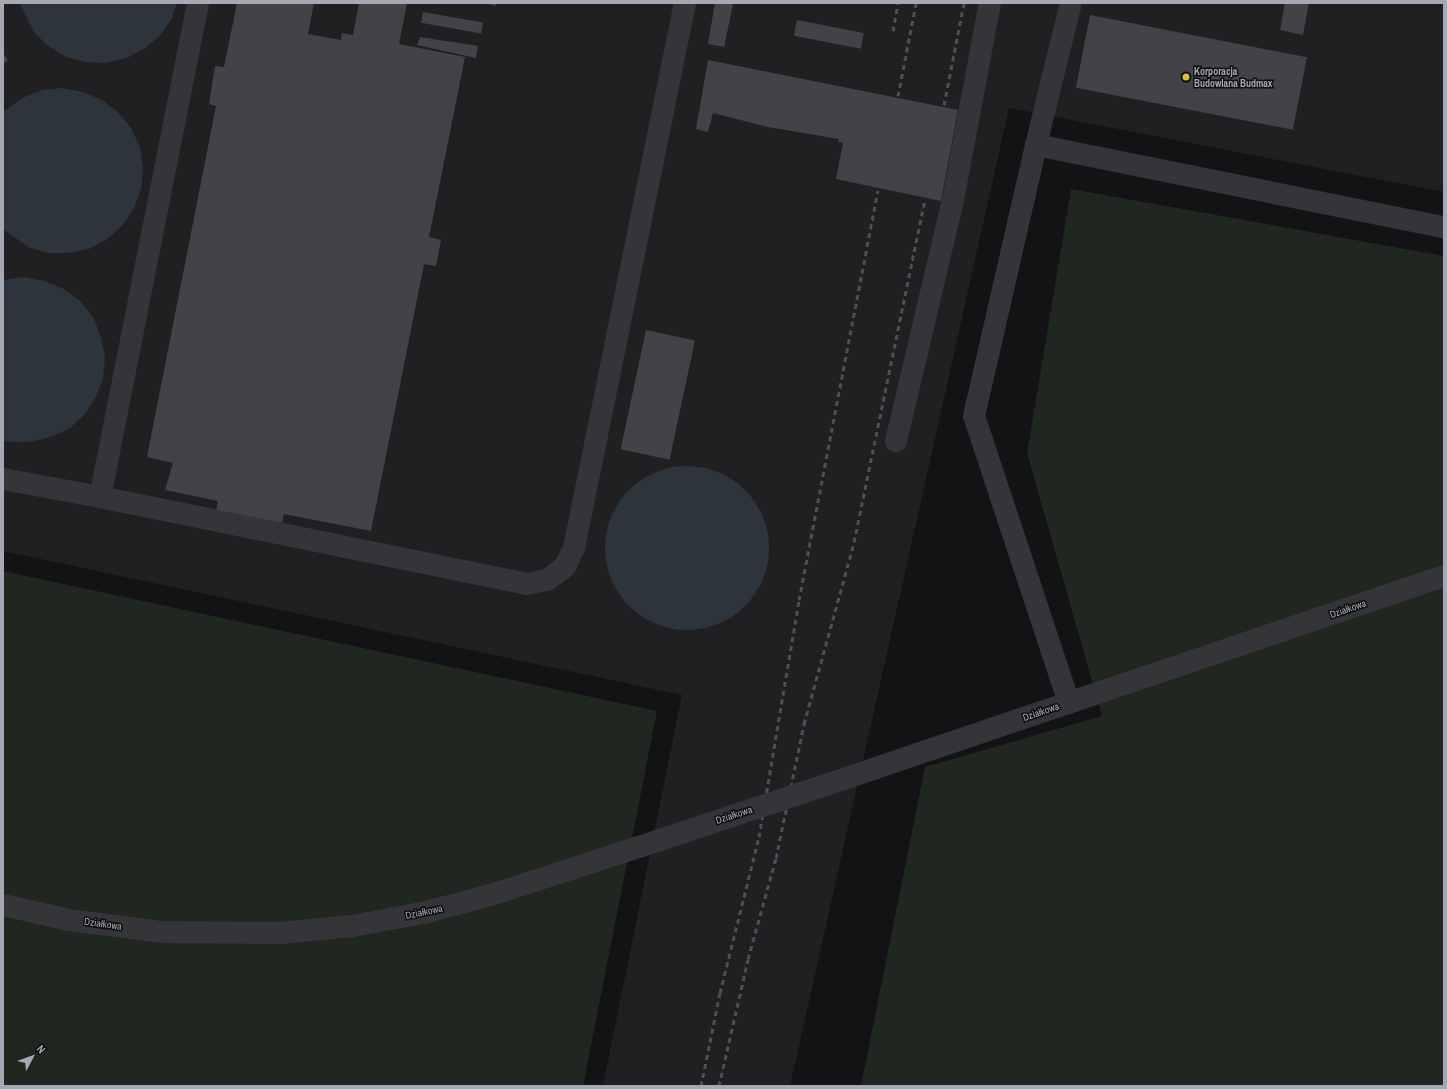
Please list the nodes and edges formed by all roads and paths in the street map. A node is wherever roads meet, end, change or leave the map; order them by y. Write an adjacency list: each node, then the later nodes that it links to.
1 (198, 3): 9 (street)
2 (685, 3): 9 (street)
3 (990, 3): 7 (street)
4 (1071, 3): 5 (street)
5 (1036, 144): 6 (street); 11 (street)
6 (1444, 227)
7 (896, 441)
8 (3, 479): 9 (street)
9 (100, 497)
10 (1444, 576): 11 (street, Działkowa)
11 (1069, 703): 12 (street, Działkowa, bridge)
12 (3, 905)

